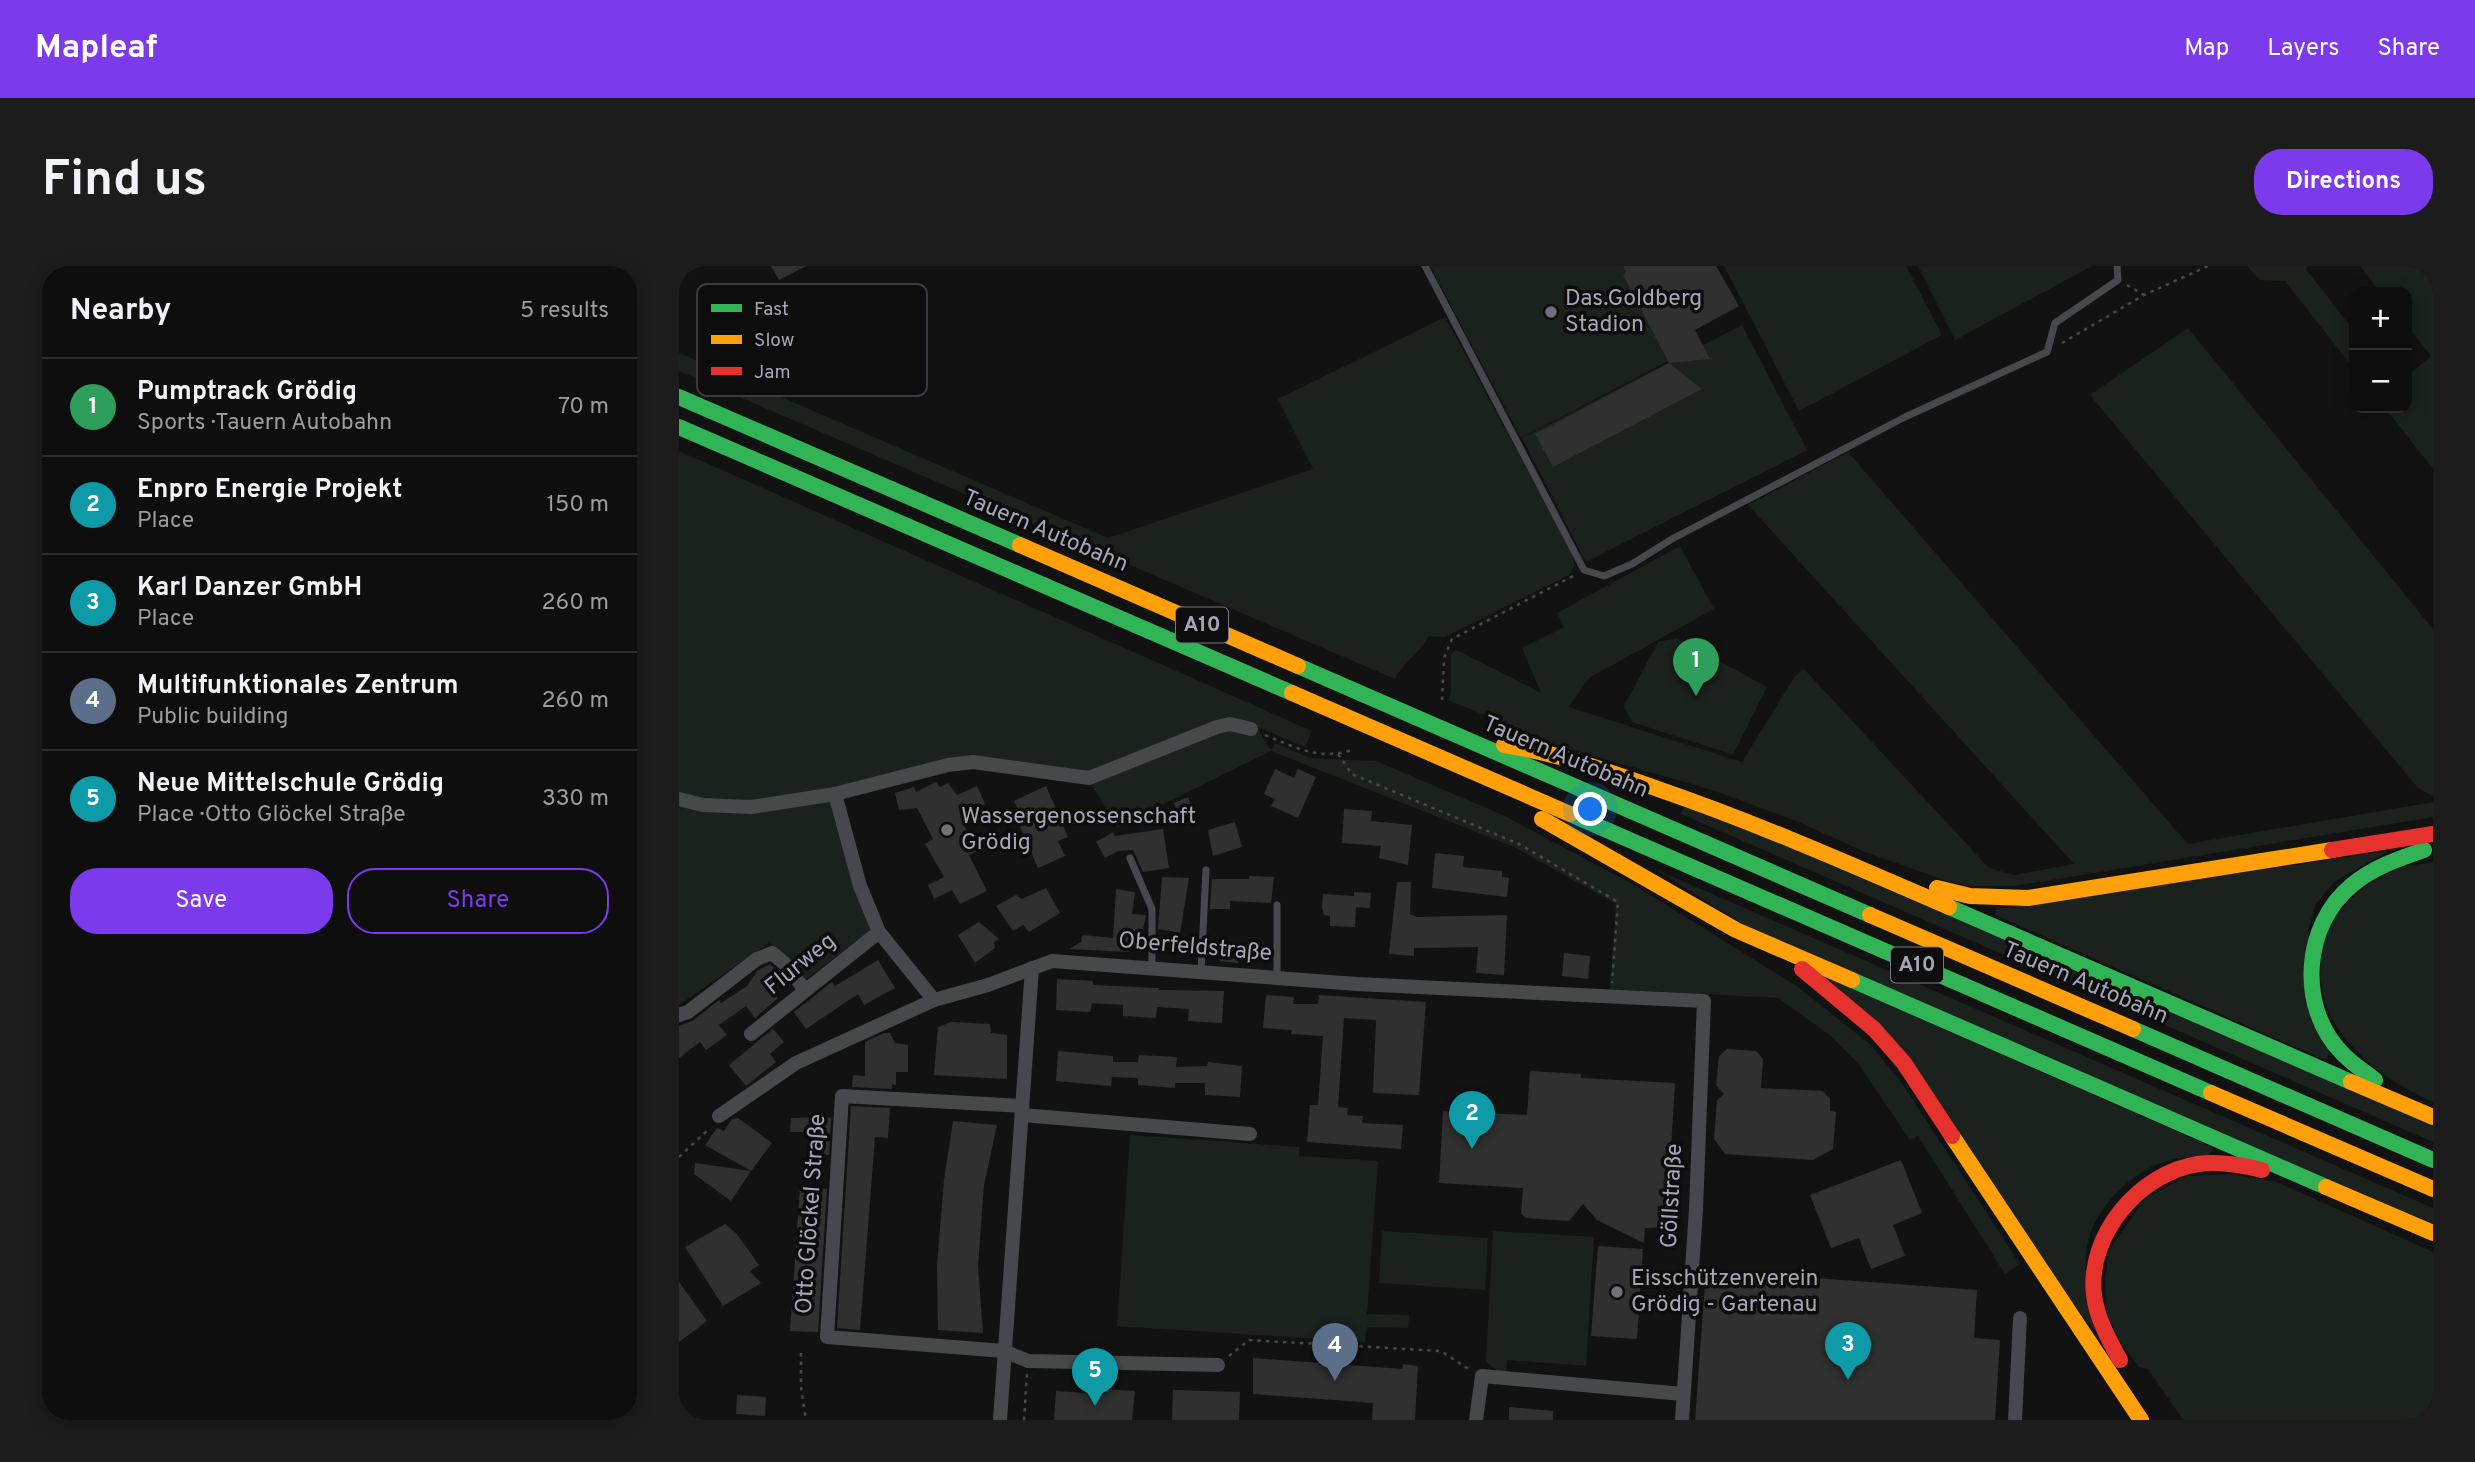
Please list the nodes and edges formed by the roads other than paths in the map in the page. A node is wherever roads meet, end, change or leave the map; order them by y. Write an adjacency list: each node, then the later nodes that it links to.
1 (1425, 266): 2 (lane)
2 (2117, 266)
3 (679, 397): 7 (highway, Tauern Autobahn / A10)
4 (679, 427): 6 (highway, A10)
5 (1251, 729): 8 (street)
6 (1401, 740): 17 (highway); 33 (highway, A10)
7 (1467, 740): 14 (highway); 31 (highway, Tauern Autobahn / A10)
8 (835, 794): 9 (street); 16 (street)
9 (679, 799)
10 (2433, 834): 14 (highway)
11 (2433, 849): 29 (highway)
12 (1130, 858): 18 (lane)
13 (1206, 870): 20 (lane)
14 (1895, 883): 29 (highway)
15 (1277, 905): 21 (lane)
16 (879, 932): 22 (street, Flurweg); 23 (street)
17 (1776, 948): 32 (highway); 43 (highway)
18 (1151, 967): 19 (street, Oberfeldstraße); 20 (street, Oberfeldstraße)
19 (1032, 968): 23 (street, Oberfeldstraße); 27 (street)
20 (1201, 971): 21 (street, Oberfeldstraße)
21 (1277, 977): 24 (street, Oberfeldstraße)
22 (805, 990): 25 (street); 26 (street, Flurweg)
23 (934, 1000): 28 (street, Oberfeldstraße)
24 (1704, 1001): 38 (street, Göllstraße)
25 (679, 1015)
26 (751, 1034)
27 (1022, 1110): 30 (street, Otto Glöckel Straße); 36 (street); 36 (street, Otto Glöckel Straße)
28 (719, 1116)
29 (2433, 1117)
30 (1250, 1134)
31 (2433, 1160)
32 (2324, 1186): 34 (highway); 44 (highway)
33 (2433, 1189)
34 (2433, 1233)
35 (2020, 1318): 42 (street)
36 (1004, 1351): 37 (street, Otto Glöckel Straße); 39 (street)
37 (1218, 1365)
38 (1683, 1394): 40 (street); 41 (street, Göllstraße)
39 (1000, 1420)
40 (1476, 1420)
41 (1682, 1420)
42 (2015, 1420)
43 (2141, 1420)
44 (2160, 1420)

